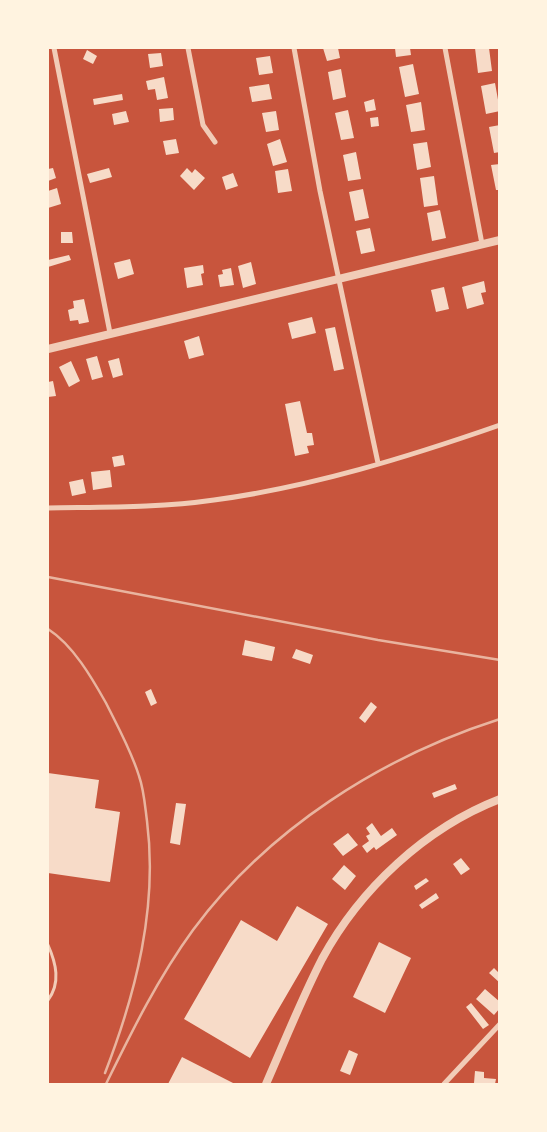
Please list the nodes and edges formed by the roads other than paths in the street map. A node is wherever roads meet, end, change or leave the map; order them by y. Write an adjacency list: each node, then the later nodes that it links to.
1 (54, 48): 9 (street)
2 (188, 48): 5 (street)
3 (294, 48): 8 (street)
4 (445, 48): 7 (street)
5 (215, 142)
6 (500, 240): 7 (street)
7 (482, 244): 8 (street)
8 (339, 279): 9 (street); 12 (street)
9 (110, 333): 10 (street)
10 (48, 349)
11 (500, 425): 12 (street)
12 (378, 463): 13 (street)
13 (48, 508)
14 (500, 799): 18 (street)
15 (48, 945): 16 (lane)
16 (48, 1000)
17 (500, 1024): 19 (street)
18 (266, 1084)
19 (444, 1084)

